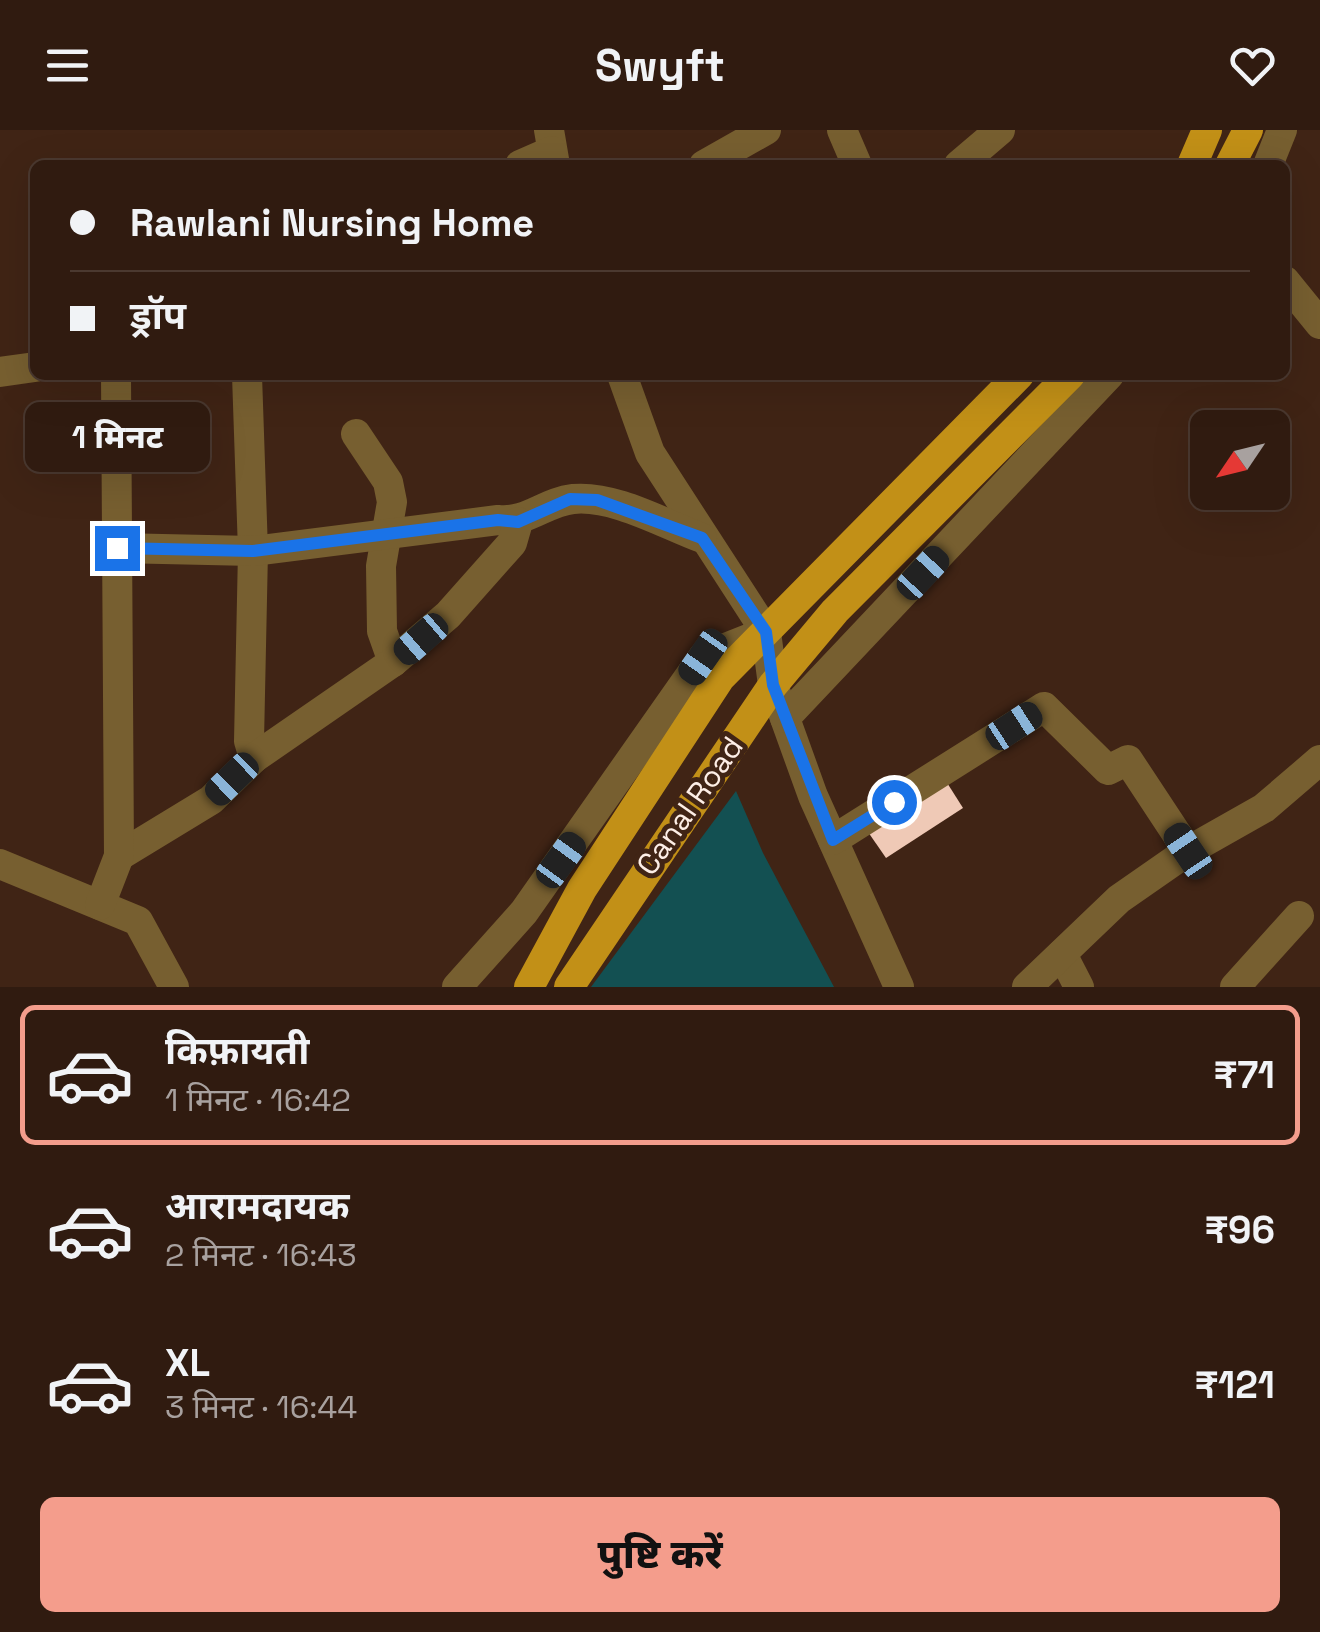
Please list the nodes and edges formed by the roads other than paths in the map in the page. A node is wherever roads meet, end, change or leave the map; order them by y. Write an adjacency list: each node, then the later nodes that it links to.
1 (766, 130): 7 (street)
2 (842, 130): 8 (street)
3 (1000, 130): 9 (street)
4 (1207, 130): 10 (main road)
5 (1248, 130): 11 (main road)
6 (1282, 130): 12 (street)
7 (713, 160)
8 (855, 160)
9 (965, 160)
10 (1194, 160)
11 (1233, 160)
12 (1270, 160)
13 (1290, 287): 14 (street)
14 (1320, 324)
15 (30, 368): 16 (street)
16 (0, 372)
17 (116, 380): 27 (street)
18 (247, 380): 28 (street)
19 (624, 380): 26 (street)
20 (1014, 380): 29 (main road, Canal Road)
21 (1065, 380): 31 (main road, Canal Road)
22 (1103, 380): 32 (street)
23 (356, 434): 25 (street)
24 (518, 522): 25 (street); 26 (street); 30 (street)
25 (390, 534): 28 (street); 30 (street)
26 (702, 538): 29 (street)
27 (117, 548): 28 (street); 37 (street)
28 (253, 551): 33 (street)
29 (766, 632): 31 (street); 43 (street); 44 (main road, Canal Road)
30 (394, 662): 33 (street)
31 (773, 685): 32 (street); 45 (main road, Canal Road)
32 (785, 718): 35 (street)
33 (254, 758): 37 (street)
34 (1320, 760): 36 (street)
35 (833, 840): 36 (street); 46 (street)
36 (1188, 851): 41 (street)
37 (119, 856): 39 (street)
38 (0, 864): 39 (street)
39 (100, 905): 42 (street)
40 (1300, 916): 49 (street)
41 (1062, 954): 47 (street); 48 (street)
42 (174, 987)
43 (457, 987)
44 (529, 987)
45 (569, 987)
46 (898, 987)
47 (1027, 987)
48 (1078, 987)
49 (1235, 987)

